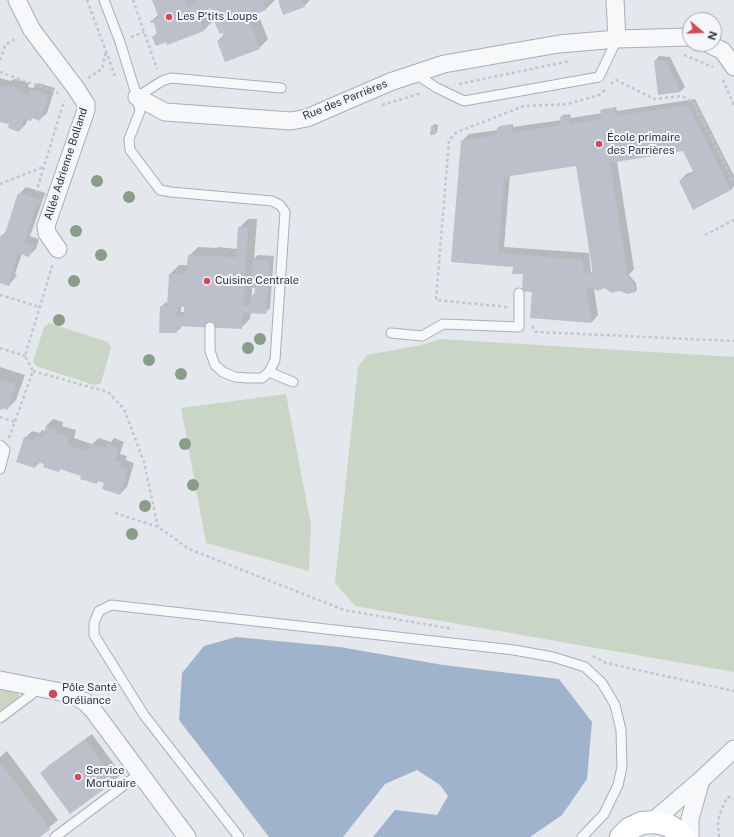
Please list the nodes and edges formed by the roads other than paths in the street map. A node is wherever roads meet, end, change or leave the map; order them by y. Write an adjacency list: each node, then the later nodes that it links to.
1 (17, 0): 11 (street, Allée Adrienne Bolland)
2 (104, 0): 10 (lane)
3 (615, 0): 5 (street)
4 (682, 37): 5 (street, Rue des Parrières)
5 (617, 38): 8 (street, Rue des Parrières); 8 (lane)
6 (722, 50): 7 (street)
7 (734, 67)
8 (414, 73): 10 (street, Rue des Parrières)
9 (281, 88): 10 (lane)
10 (137, 97): 15 (lane)
11 (58, 249)
12 (519, 293): 14 (lane)
13 (210, 327): 15 (lane)
14 (391, 333)
15 (270, 372): 16 (lane)
16 (293, 382)
17 (3, 448): 18 (lane)
18 (0, 469)
19 (0, 680): 20 (street)
20 (34, 686): 21 (lane); 23 (street)
21 (0, 718)
22 (734, 748): 24 (street)
23 (139, 774): 26 (lane); 27 (street)
24 (701, 780): 25 (street); 32 (street)
25 (652, 822): 30 (main road); 31 (main road)
26 (55, 837)
27 (187, 837)
28 (239, 837): 29 (lane)
29 (582, 837)
30 (621, 837)
31 (683, 837)
32 (690, 837)

